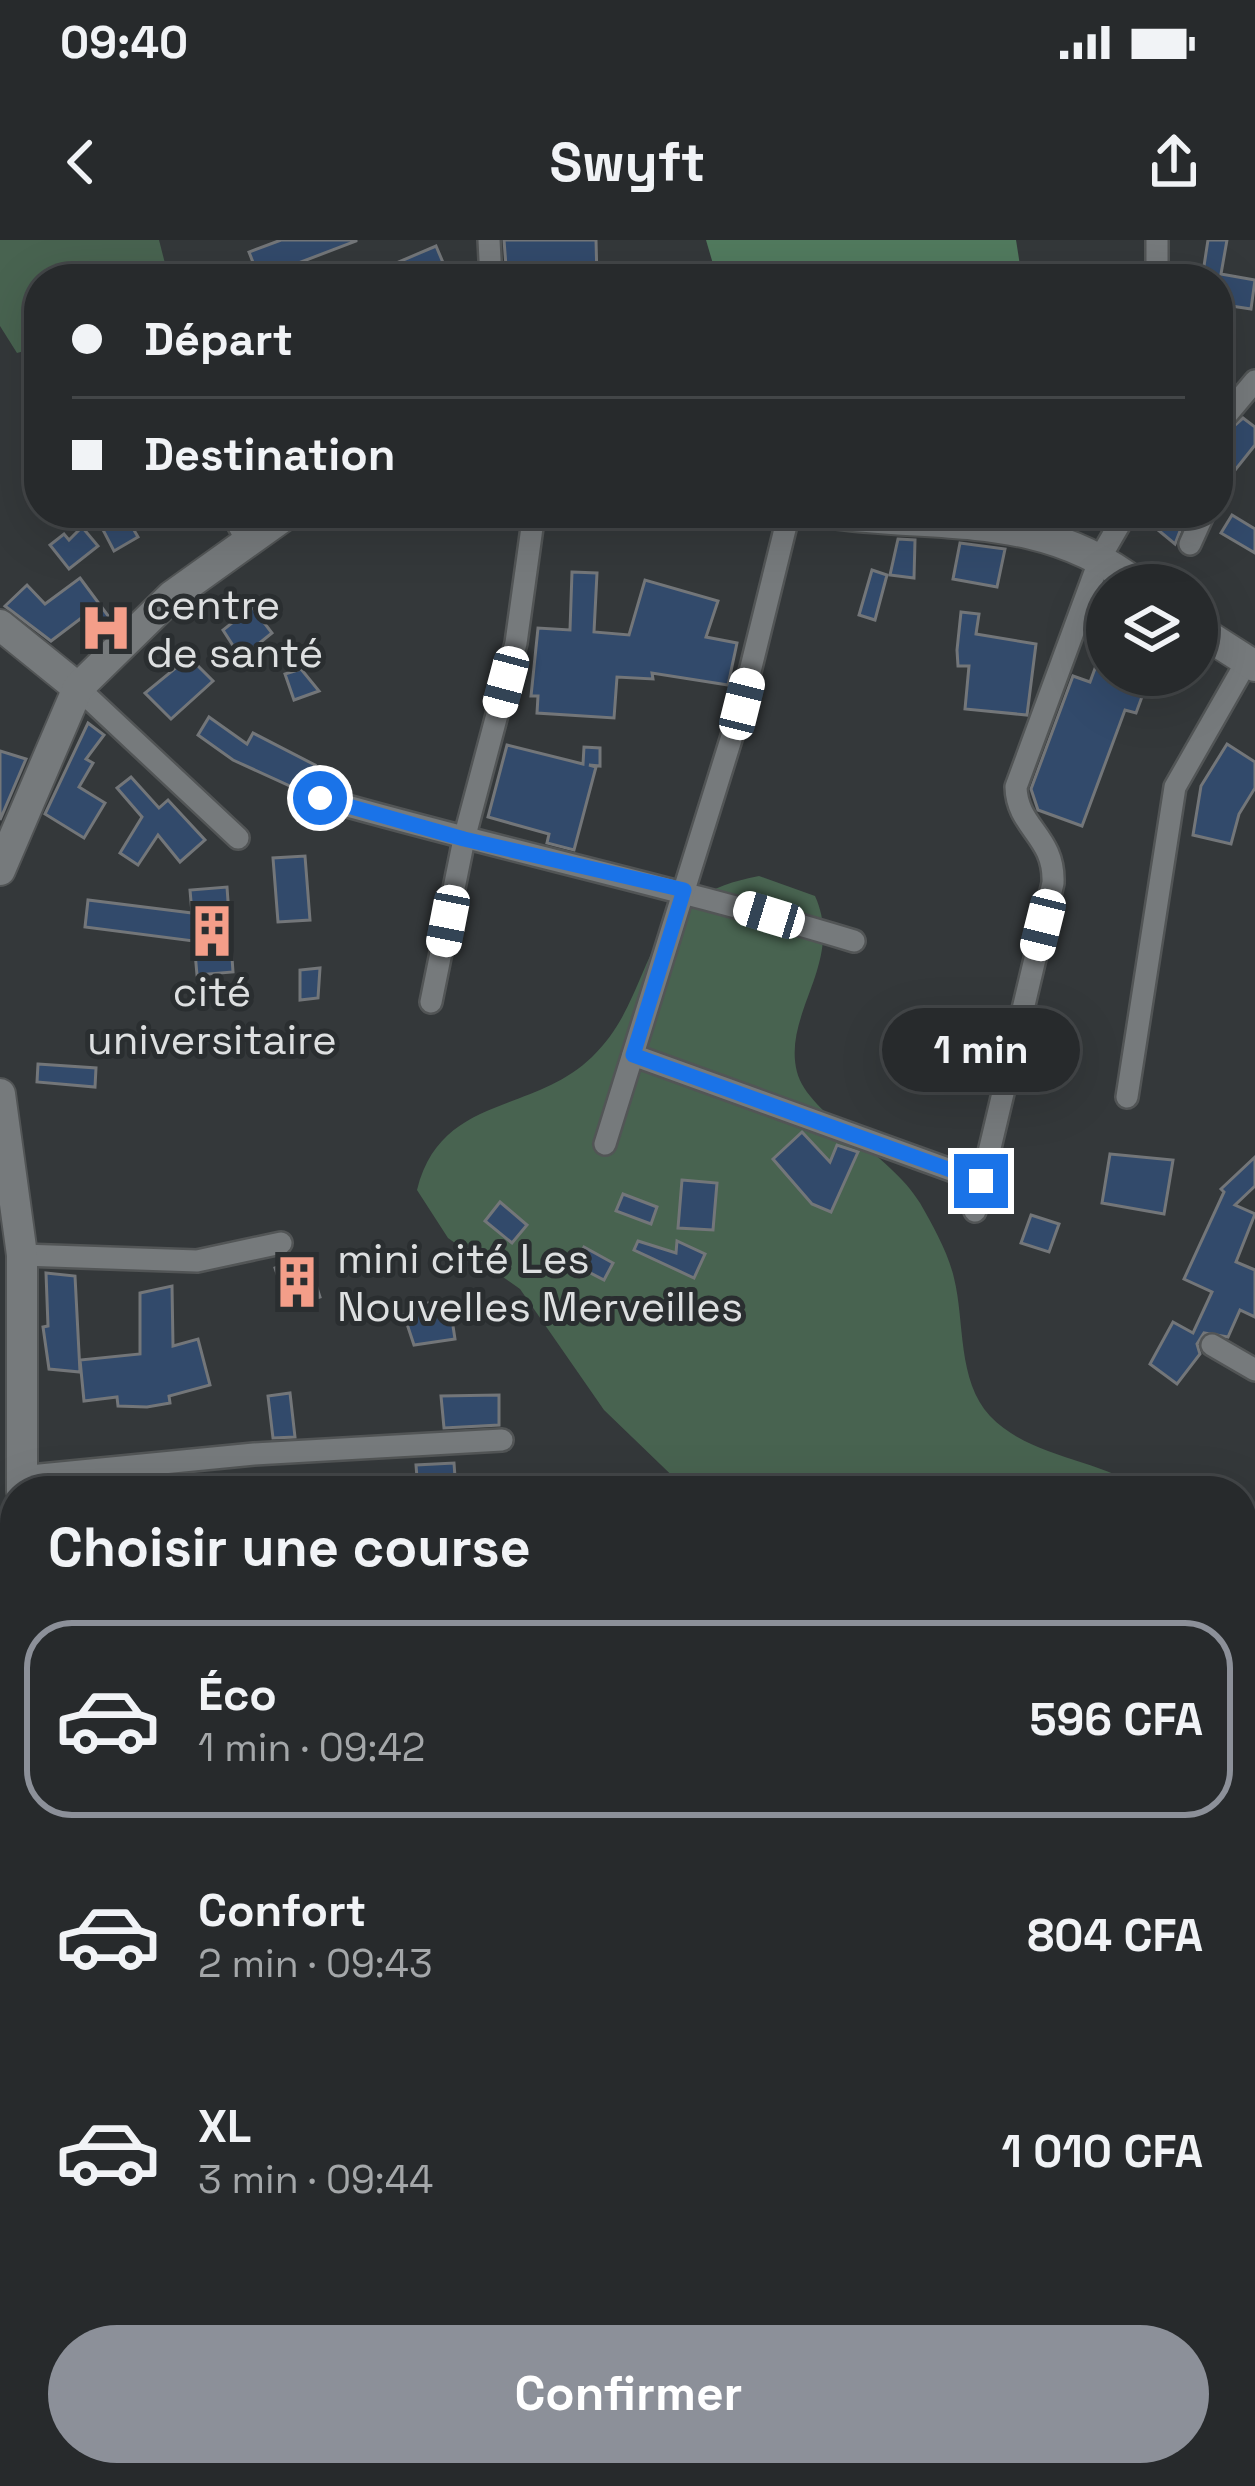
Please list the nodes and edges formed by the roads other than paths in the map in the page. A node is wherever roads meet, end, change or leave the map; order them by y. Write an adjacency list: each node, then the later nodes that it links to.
1 (1255, 381): 2 (street)
2 (1233, 407)
3 (237, 528): 15 (street)
4 (532, 528): 18 (street)
5 (785, 528): 20 (street)
6 (1018, 528): 10 (street)
7 (1117, 528): 10 (street)
8 (1197, 528): 9 (street)
9 (1190, 544)
10 (1101, 556): 11 (street); 27 (street)
11 (1111, 564)
12 (0, 626): 15 (street)
13 (1218, 643): 14 (street)
14 (1251, 664): 25 (street)
15 (78, 688): 17 (street); 19 (street)
16 (320, 798): 18 (street)
17 (238, 838)
18 (464, 839): 20 (street); 22 (street)
19 (0, 870)
20 (684, 890): 21 (street); 23 (street)
21 (854, 941)
22 (431, 1002)
23 (633, 1055): 26 (street); 27 (street)
24 (0, 1094): 30 (street)
25 (1127, 1097)
26 (605, 1144)
27 (981, 1181): 28 (street)
28 (975, 1211)
29 (281, 1243): 30 (street)
30 (15, 1270): 34 (street)
31 (1213, 1345): 32 (street)
32 (1255, 1370)
33 (502, 1440): 35 (street)
34 (21, 1476)
35 (83, 1476)

